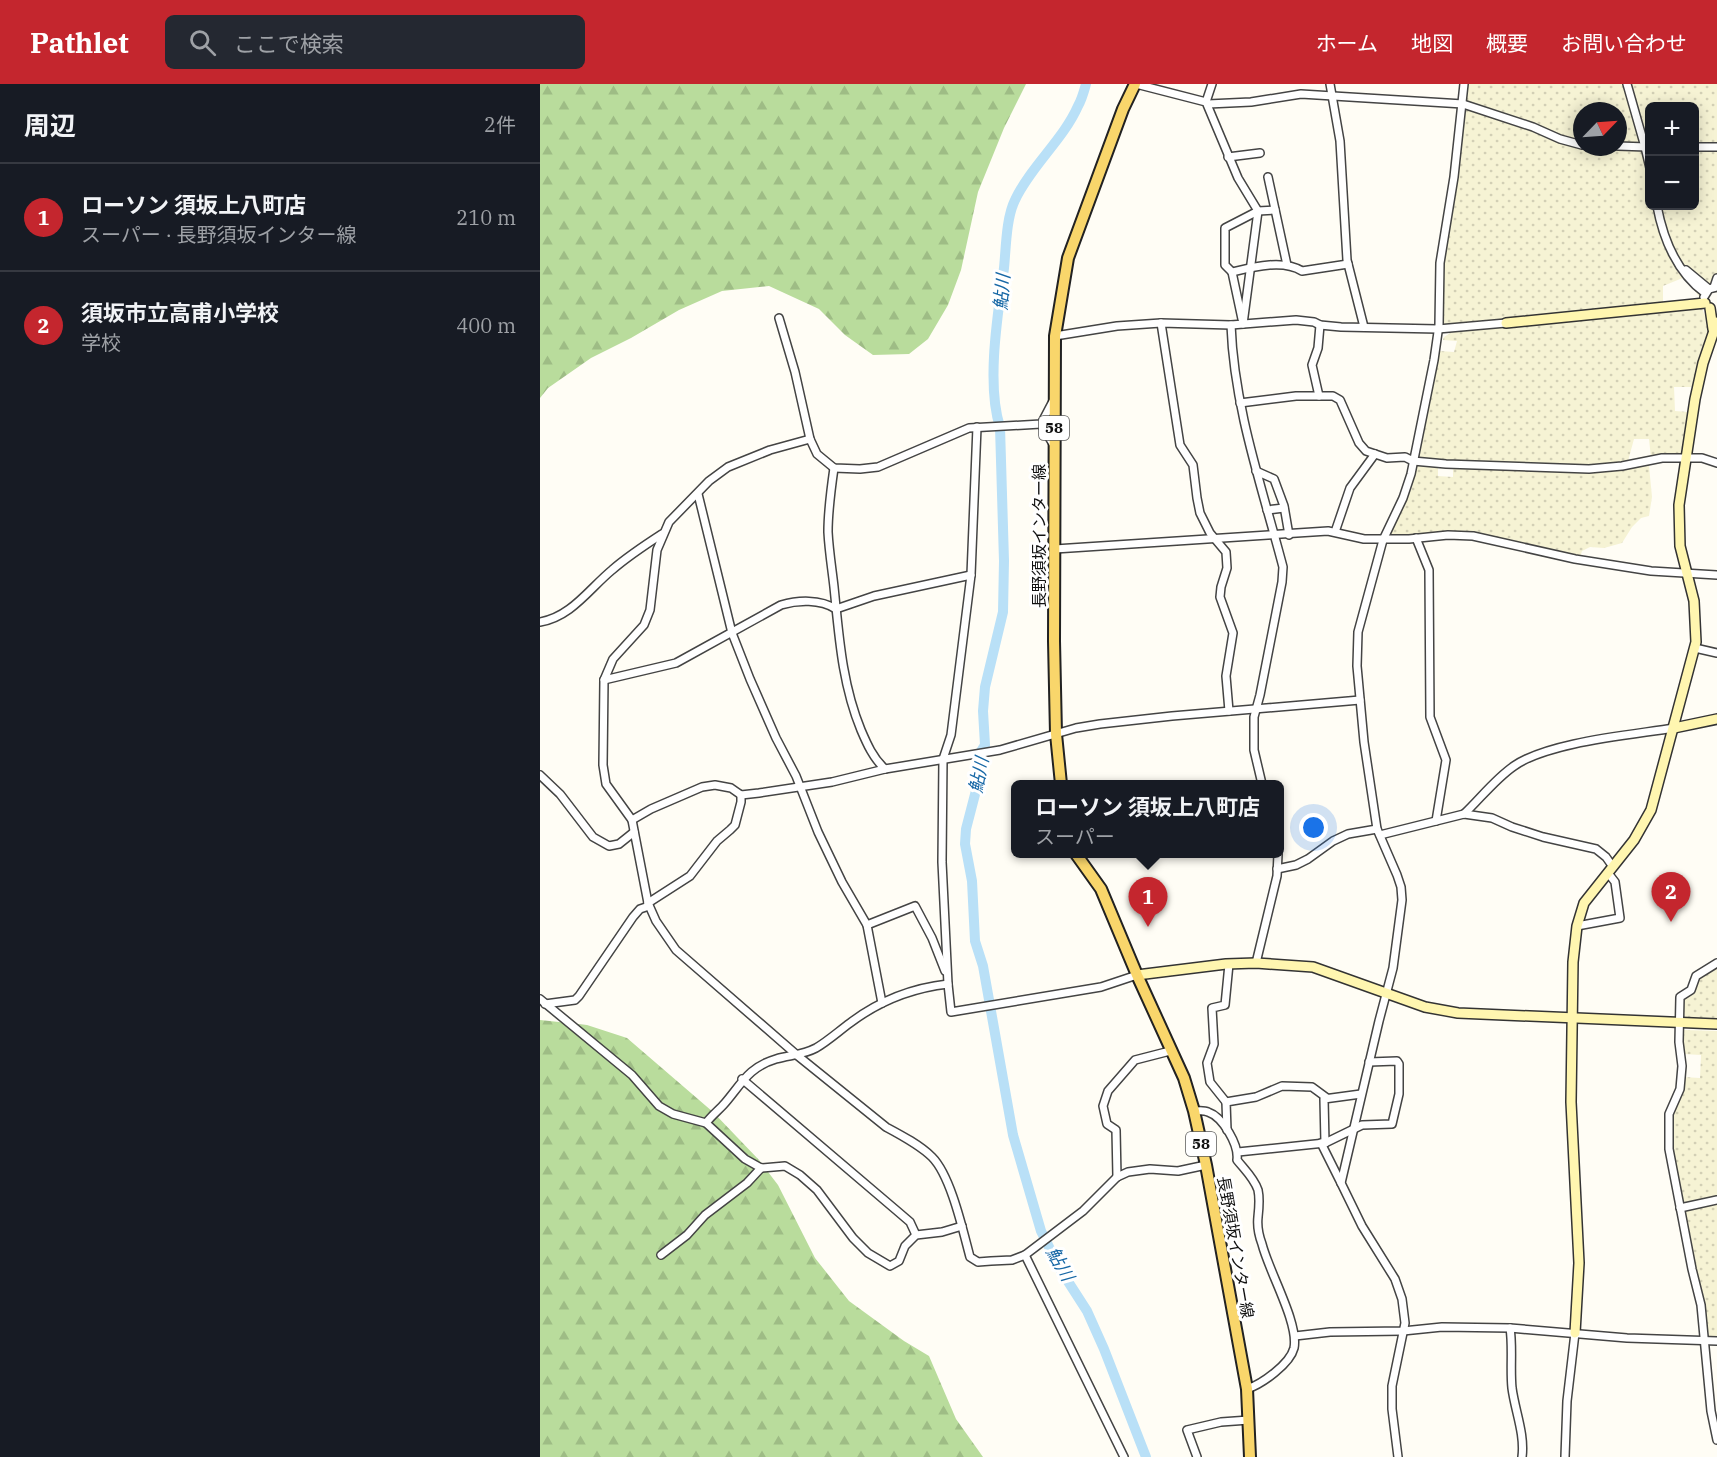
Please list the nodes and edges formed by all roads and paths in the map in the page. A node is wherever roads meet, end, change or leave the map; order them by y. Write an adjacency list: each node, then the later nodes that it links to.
1 (1136, 84): 7 (street); 36 (main road, 長野須坂インター線 / 58)
2 (1212, 84): 7 (street)
3 (1330, 84): 6 (street)
4 (1464, 84): 8 (street)
5 (1627, 84): 9 (street)
6 (1331, 95): 7 (street); 8 (street); 21 (street)
7 (1207, 103): 16 (street)
8 (1463, 104): 10 (street); 35 (street)
9 (1645, 141)
10 (1573, 143)
11 (1627, 146): 12 (street)
12 (1645, 147)
13 (1699, 147): 14 (street)
14 (1717, 147)
15 (1260, 153): 16 (street)
16 (1228, 157): 20 (street)
17 (1268, 177): 18 (street)
18 (1275, 210): 20 (street); 22 (street)
19 (1658, 210): 26 (street)
20 (1258, 212): 23 (street); 24 (street)
21 (1348, 264): 22 (street); 33 (street)
22 (1287, 265): 23 (street)
23 (1251, 268): 24 (street); 30 (street)
24 (1232, 272): 30 (street)
25 (1717, 278): 26 (street)
26 (1710, 297): 29 (street); 34 (street)
27 (779, 318): 42 (street)
28 (1161, 323): 31 (street); 36 (street); 58 (street)
29 (1506, 323): 35 (street)
30 (1243, 324): 31 (street); 32 (street)
31 (1231, 325): 39 (street)
32 (1320, 325): 33 (street); 37 (street)
33 (1364, 327): 35 (street)
34 (1716, 328): 45 (street)
35 (1438, 329): 46 (street)
36 (1055, 336): 38 (main road, 長野須坂インター線 / 58)
37 (1319, 396): 39 (street); 44 (street)
38 (1053, 401): 40 (street); 43 (main road, 長野須坂インター線 / 58)
39 (1240, 403): 49 (street)
40 (1039, 424): 41 (street); 43 (street)
41 (977, 427): 48 (street); 62 (street)
42 (810, 439): 48 (street); 50 (street)
43 (1054, 447): 60 (main road, 長野須坂インター線 / 58)
44 (1375, 454): 46 (street); 53 (street)
45 (1685, 458): 46 (street); 47 (street); 61 (street)
46 (1413, 461): 59 (street)
47 (1717, 463)
48 (834, 468): 64 (street)
49 (1256, 471): 51 (street); 52 (street)
50 (698, 494): 54 (street); 66 (street)
51 (1284, 508): 52 (street); 55 (street)
52 (1267, 510): 56 (street)
53 (1335, 532): 55 (street); 59 (street)
54 (662, 534): 65 (street); 69 (street)
55 (1289, 535): 56 (street)
56 (1275, 536): 58 (street); 71 (street)
57 (1416, 538): 59 (street); 61 (street); 85 (street)
58 (1216, 539): 60 (street); 72 (street)
59 (1383, 540): 70 (street)
60 (1055, 549): 75 (main road, 長野須坂インター線 / 58)
61 (1688, 573): 63 (street); 67 (street)
62 (971, 575): 64 (street); 76 (street)
63 (1717, 575)
64 (836, 609): 66 (street); 77 (street)
65 (540, 622)
66 (732, 633): 69 (street); 81 (street)
67 (1695, 648): 68 (street); 74 (street)
68 (1717, 653)
69 (604, 680): 84 (street)
70 (1360, 700): 71 (street); 87 (street)
71 (1256, 709): 72 (street); 80 (street)
72 (1229, 711): 75 (street)
73 (1717, 719): 74 (street)
74 (1674, 728): 83 (street); 91 (street)
75 (1056, 734): 76 (street); 79 (main road, 長野須坂インター線 / 58)
76 (945, 759): 77 (street); 99 (street)
77 (885, 769): 81 (street)
78 (540, 775): 86 (street)
79 (1061, 780)
80 (1261, 780)
81 (800, 786): 82 (street); 93 (street)
82 (741, 795): 84 (street); 92 (street)
83 (1464, 814): 85 (street); 91 (street)
84 (632, 820): 86 (street)
85 (1436, 821): 87 (street)
86 (634, 832): 92 (street)
87 (1379, 832): 90 (street); 100 (street)
88 (1079, 858): 98 (main road, 長野須坂インター線 / 58)
89 (1278, 858): 90 (street)
90 (1278, 868): 95 (street)
91 (1610, 870): 94 (street); 94 (street)
92 (648, 905): 101 (street); 107 (street)
93 (867, 925): 99 (street); 102 (street)
94 (1577, 926): 103 (street)
95 (1256, 963): 97 (street); 100 (street)
96 (1717, 963): 104 (street)
97 (1229, 964): 98 (street); 112 (street)
98 (1137, 975): 99 (street); 106 (main road, 長野須坂インター線 / 58)
99 (948, 981): 102 (street)
100 (1387, 993): 103 (street); 108 (street)
101 (543, 1002): 114 (street)
102 (882, 1002): 107 (street)
103 (1573, 1017): 104 (street); 131 (street)
104 (1681, 1023): 105 (street); 124 (street)
105 (1717, 1024)
106 (1170, 1051): 113 (main road, 長野須坂インター線 / 58); 121 (street)
107 (798, 1056): 109 (street); 125 (street)
108 (1369, 1062): 110 (street); 115 (street)
109 (742, 1079): 114 (street); 126 (street)
110 (1361, 1094): 111 (street); 115 (street)
111 (1327, 1098): 112 (street); 117 (street)
112 (1226, 1102): 116 (street)
113 (1194, 1111): 116 (street); 119 (main road, 長野須坂インター線 / 58)
114 (706, 1123): 120 (street)
115 (1352, 1129): 117 (street); 122 (street)
116 (1227, 1131): 118 (street)
117 (1323, 1143): 118 (street); 122 (street)
118 (1238, 1152): 132 (street)
119 (1206, 1165): 121 (street); 135 (main road, 長野須坂インター線 / 58)
120 (761, 1168): 126 (street); 128 (street)
121 (1117, 1177): 127 (street)
122 (1341, 1183): 130 (street)
123 (1717, 1200): 124 (street)
124 (1680, 1208): 133 (street)
125 (962, 1226): 126 (street); 127 (street)
126 (916, 1235)
127 (1028, 1253): 138 (street)
128 (661, 1255)
129 (1510, 1328): 130 (street); 131 (street); 142 (street)
130 (1403, 1331): 132 (street); 141 (street)
131 (1575, 1333): 133 (street); 143 (street)
132 (1296, 1336): 135 (street)
133 (1706, 1341): 134 (street); 137 (street)
134 (1717, 1341)
135 (1247, 1389): 136 (main road, 長野須坂インター線 / 58)
136 (1249, 1420): 139 (street); 140 (main road, 長野須坂インター線 / 58)
137 (1717, 1440)
138 (1124, 1457)
139 (1197, 1457)
140 (1250, 1457)
141 (1398, 1457)
142 (1522, 1457)
143 (1565, 1457)

